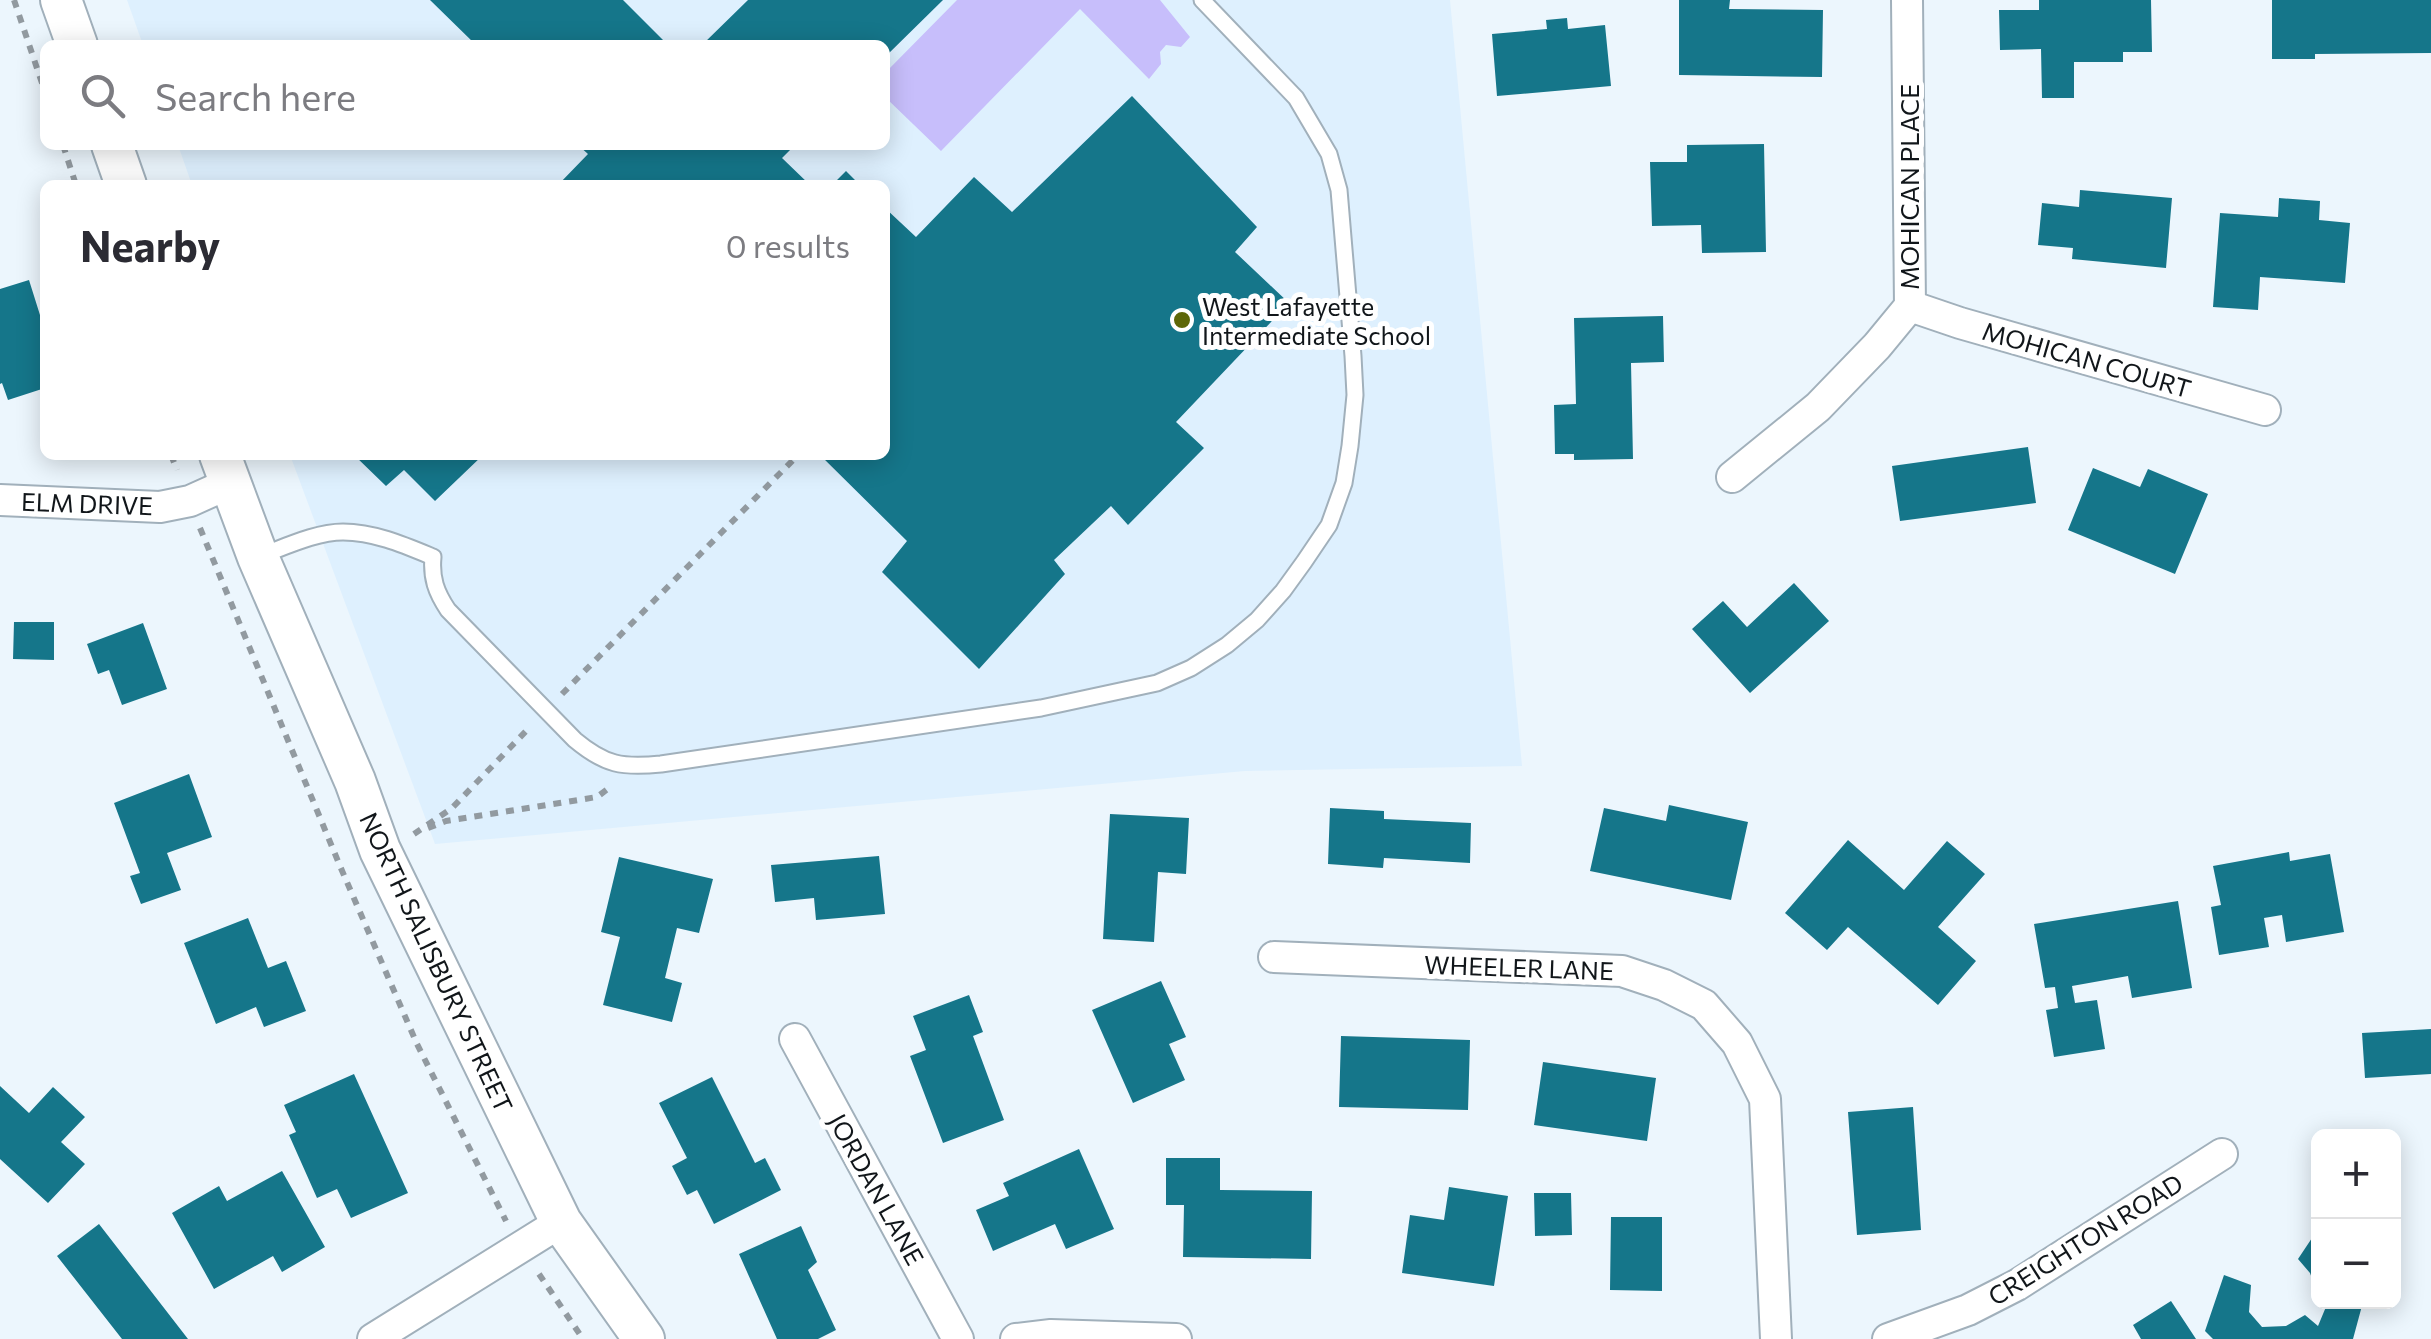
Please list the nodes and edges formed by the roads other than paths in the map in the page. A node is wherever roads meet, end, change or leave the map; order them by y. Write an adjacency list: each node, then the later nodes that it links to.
1 (61, 0): 4 (street)
2 (1202, 0): 12 (lane)
3 (1907, 0): 7 (street, MOHICAN PLACE)
4 (75, 40)
5 (114, 150): 6 (street)
6 (124, 180)
7 (1910, 306): 8 (street, MOHICAN COURT); 10 (street, MOHICAN PLACE)
8 (2265, 410)
9 (225, 469): 11 (street, ELM DRIVE); 12 (street, NORTH SALISBURY STREET)
10 (1732, 477)
11 (0, 500)
12 (258, 557): 16 (street, NORTH SALISBURY STREET)
13 (1274, 958): 22 (street, WHEELER LANE)
14 (795, 1038): 19 (street, JORDAN LANE)
15 (2222, 1154): 23 (street, CREIGHTON ROAD)
16 (561, 1222): 17 (street); 18 (street, NORTH SALISBURY STREET)
17 (374, 1339)
18 (644, 1339)
19 (958, 1339)
20 (1016, 1339): 21 (street)
21 (1176, 1339)
22 (1776, 1339)
23 (1888, 1339)

